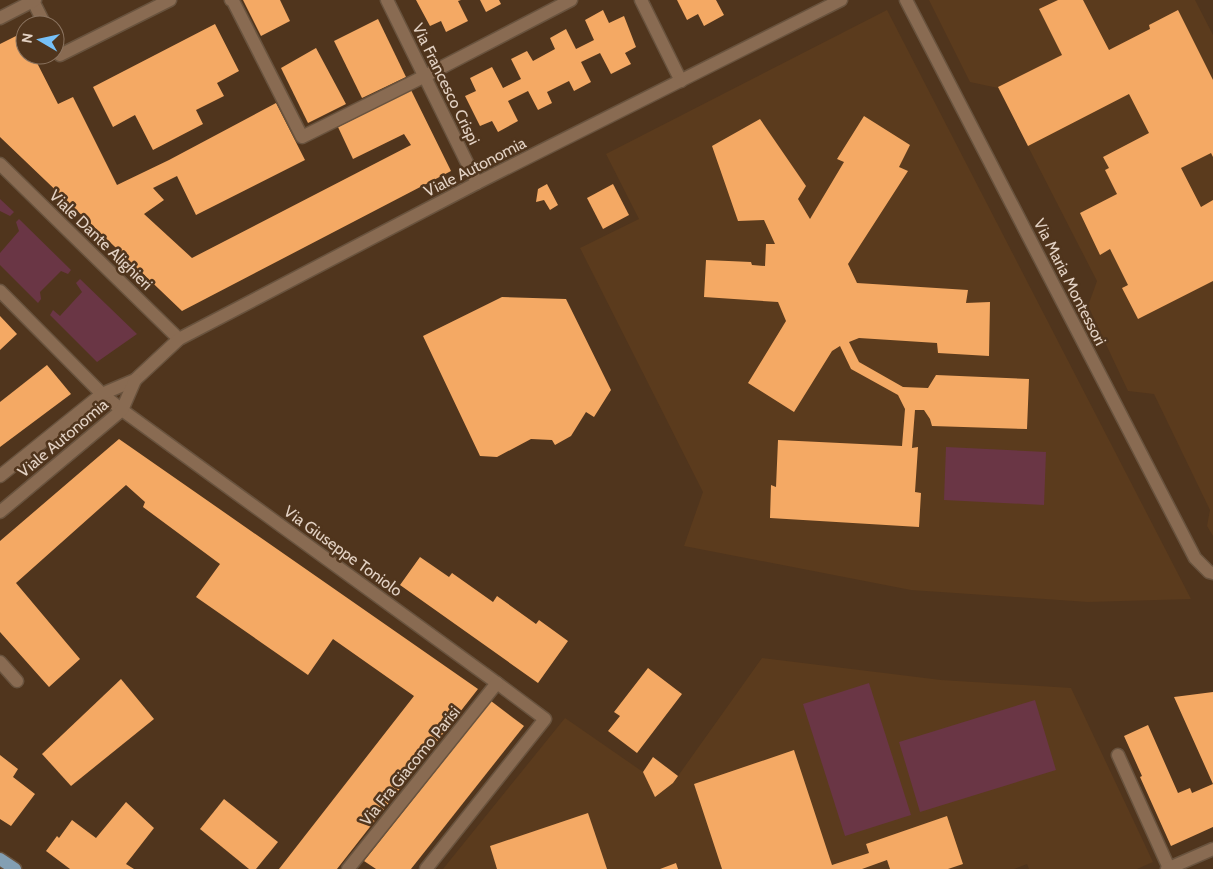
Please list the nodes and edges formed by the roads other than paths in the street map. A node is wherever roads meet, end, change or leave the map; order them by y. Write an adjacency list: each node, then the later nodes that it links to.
1 (170, 0): 11 (street)
2 (231, 0): 12 (street)
3 (387, 0): 12 (street, Via Francesco Crispi)
4 (571, 0): 12 (street)
5 (641, 0): 13 (street)
6 (841, 0): 13 (street, Viale Autonomia)
7 (906, 0): 23 (street, Via Maria Montessori)
8 (34, 1): 9 (street); 10 (street)
9 (40, 15)
10 (0, 18)
11 (65, 52)
12 (425, 76): 15 (street, Via Francesco Crispi)
13 (680, 81): 15 (street, Viale Autonomia)
14 (0, 164): 17 (street, Viale Dante Alighieri)
15 (477, 183): 17 (street, Viale Autonomia)
16 (0, 291): 19 (street)
17 (179, 339): 18 (street, Viale Autonomia)
18 (135, 380): 19 (street, Viale Autonomia); 20 (street, Viale Autonomia)
19 (102, 394): 20 (street, Via Giuseppe Toniolo); 21 (street, Viale Autonomia)
20 (122, 410): 22 (street, Viale Autonomia); 26 (street, Via Giuseppe Toniolo)
21 (0, 476)
22 (0, 512)
23 (1213, 573)
24 (0, 662): 25 (street)
25 (17, 681)
26 (497, 683): 31 (street, Via Fra Giacomo Parisi); 32 (street, Via Giuseppe Toniolo)
27 (1118, 755): 33 (street)
28 (1213, 849): 33 (street)
29 (0, 859): 30 (main road)
30 (15, 869)
31 (348, 869)
32 (426, 869)
33 (1168, 869)

